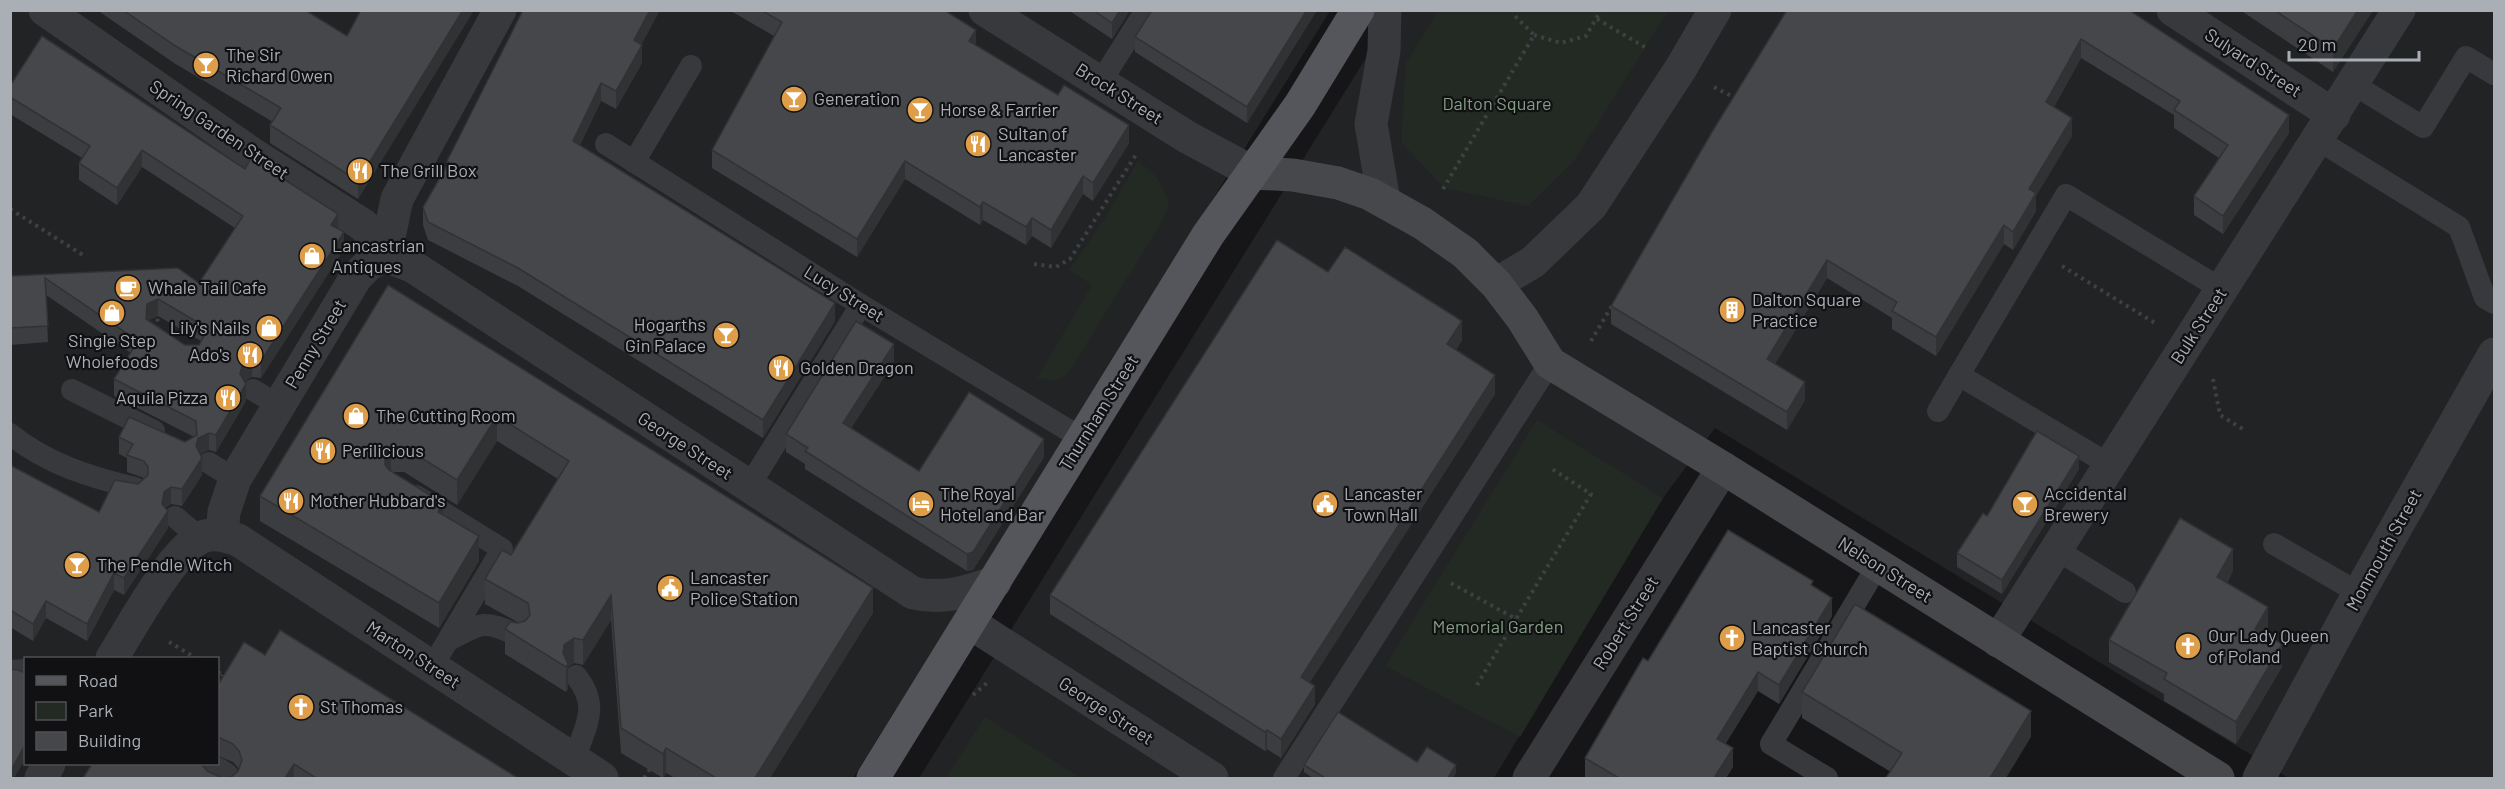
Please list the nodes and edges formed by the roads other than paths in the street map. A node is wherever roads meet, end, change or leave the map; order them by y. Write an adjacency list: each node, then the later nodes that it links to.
1 (45, 10): 19 (street, Spring Garden Street)
2 (500, 10): 19 (street)
3 (985, 10): 12 (street, Brock Street)
4 (1146, 10): 12 (lane)
5 (1358, 10): 17 (main road)
6 (1385, 10): 18 (street)
7 (1715, 10): 20 (street)
8 (2173, 10): 14 (street, Sulyard Street)
9 (2399, 10): 13 (street, Bulk Street)
10 (691, 66): 16 (lane)
11 (2494, 74): 13 (lane)
12 (1100, 83): 17 (street, Brock Street)
13 (2353, 84): 14 (street, Bulk Street)
14 (2326, 128): 21 (street, Bulk Street); 22 (lane)
15 (606, 144): 16 (lane, Lucy Street)
16 (634, 162): 23 (lane, Lucy Street)
17 (1254, 173): 18 (street); 31 (main road, Thurnham Street)
18 (1383, 201): 20 (street)
19 (385, 256): 37 (street, George Street); 39 (street, Penny Street)
20 (1496, 284): 25 (street)
21 (2223, 290): 26 (lane); 33 (street, Bulk Street)
22 (2494, 303)
23 (861, 305): 31 (lane, Lucy Street); 37 (lane)
24 (2494, 354): 28 (street, Monmouth Street)
25 (1560, 369): 34 (street, Nelson Street); 58 (lane)
26 (1959, 375): 29 (lane); 33 (lane)
27 (72, 390): 32 (lane)
28 (2485, 392): 45 (street, Monmouth Street)
29 (1938, 411)
30 (10, 434): 36 (lane)
31 (1083, 439): 43 (main road, Thurnham Street)
32 (175, 441)
33 (2110, 465): 41 (street, Bulk Street)
34 (1723, 468): 42 (street, Nelson Street); 59 (street, Robert Street)
35 (397, 484): 49 (lane)
36 (135, 488)
37 (748, 488): 43 (street, George Street)
38 (175, 517): 39 (lane)
39 (211, 536): 49 (street, Marton Street); 50 (street)
40 (2274, 544): 45 (lane)
41 (2057, 550): 44 (lane); 48 (street, Bulk Street)
42 (1878, 565): 48 (street, Nelson Street); 60 (lane)
43 (995, 582): 46 (main road, Thurnham Street)
44 (2125, 592)
45 (2359, 594): 62 (street, Monmouth Street)
46 (970, 623): 56 (main road, Thurnham Street); 57 (street, George Street)
47 (517, 635): 49 (lane)
48 (1998, 641): 61 (street, Nelson Street)
49 (440, 654): 52 (street, Marton Street)
50 (113, 657)
51 (576, 676): 52 (lane)
52 (574, 760): 55 (street, Marton Street)
53 (49, 765): 54 (street)
54 (41, 778)
55 (602, 778)
56 (873, 778)
57 (1212, 778)
58 (1284, 778)
59 (1529, 778)
60 (1827, 778)
61 (2218, 778)
62 (2259, 778)

